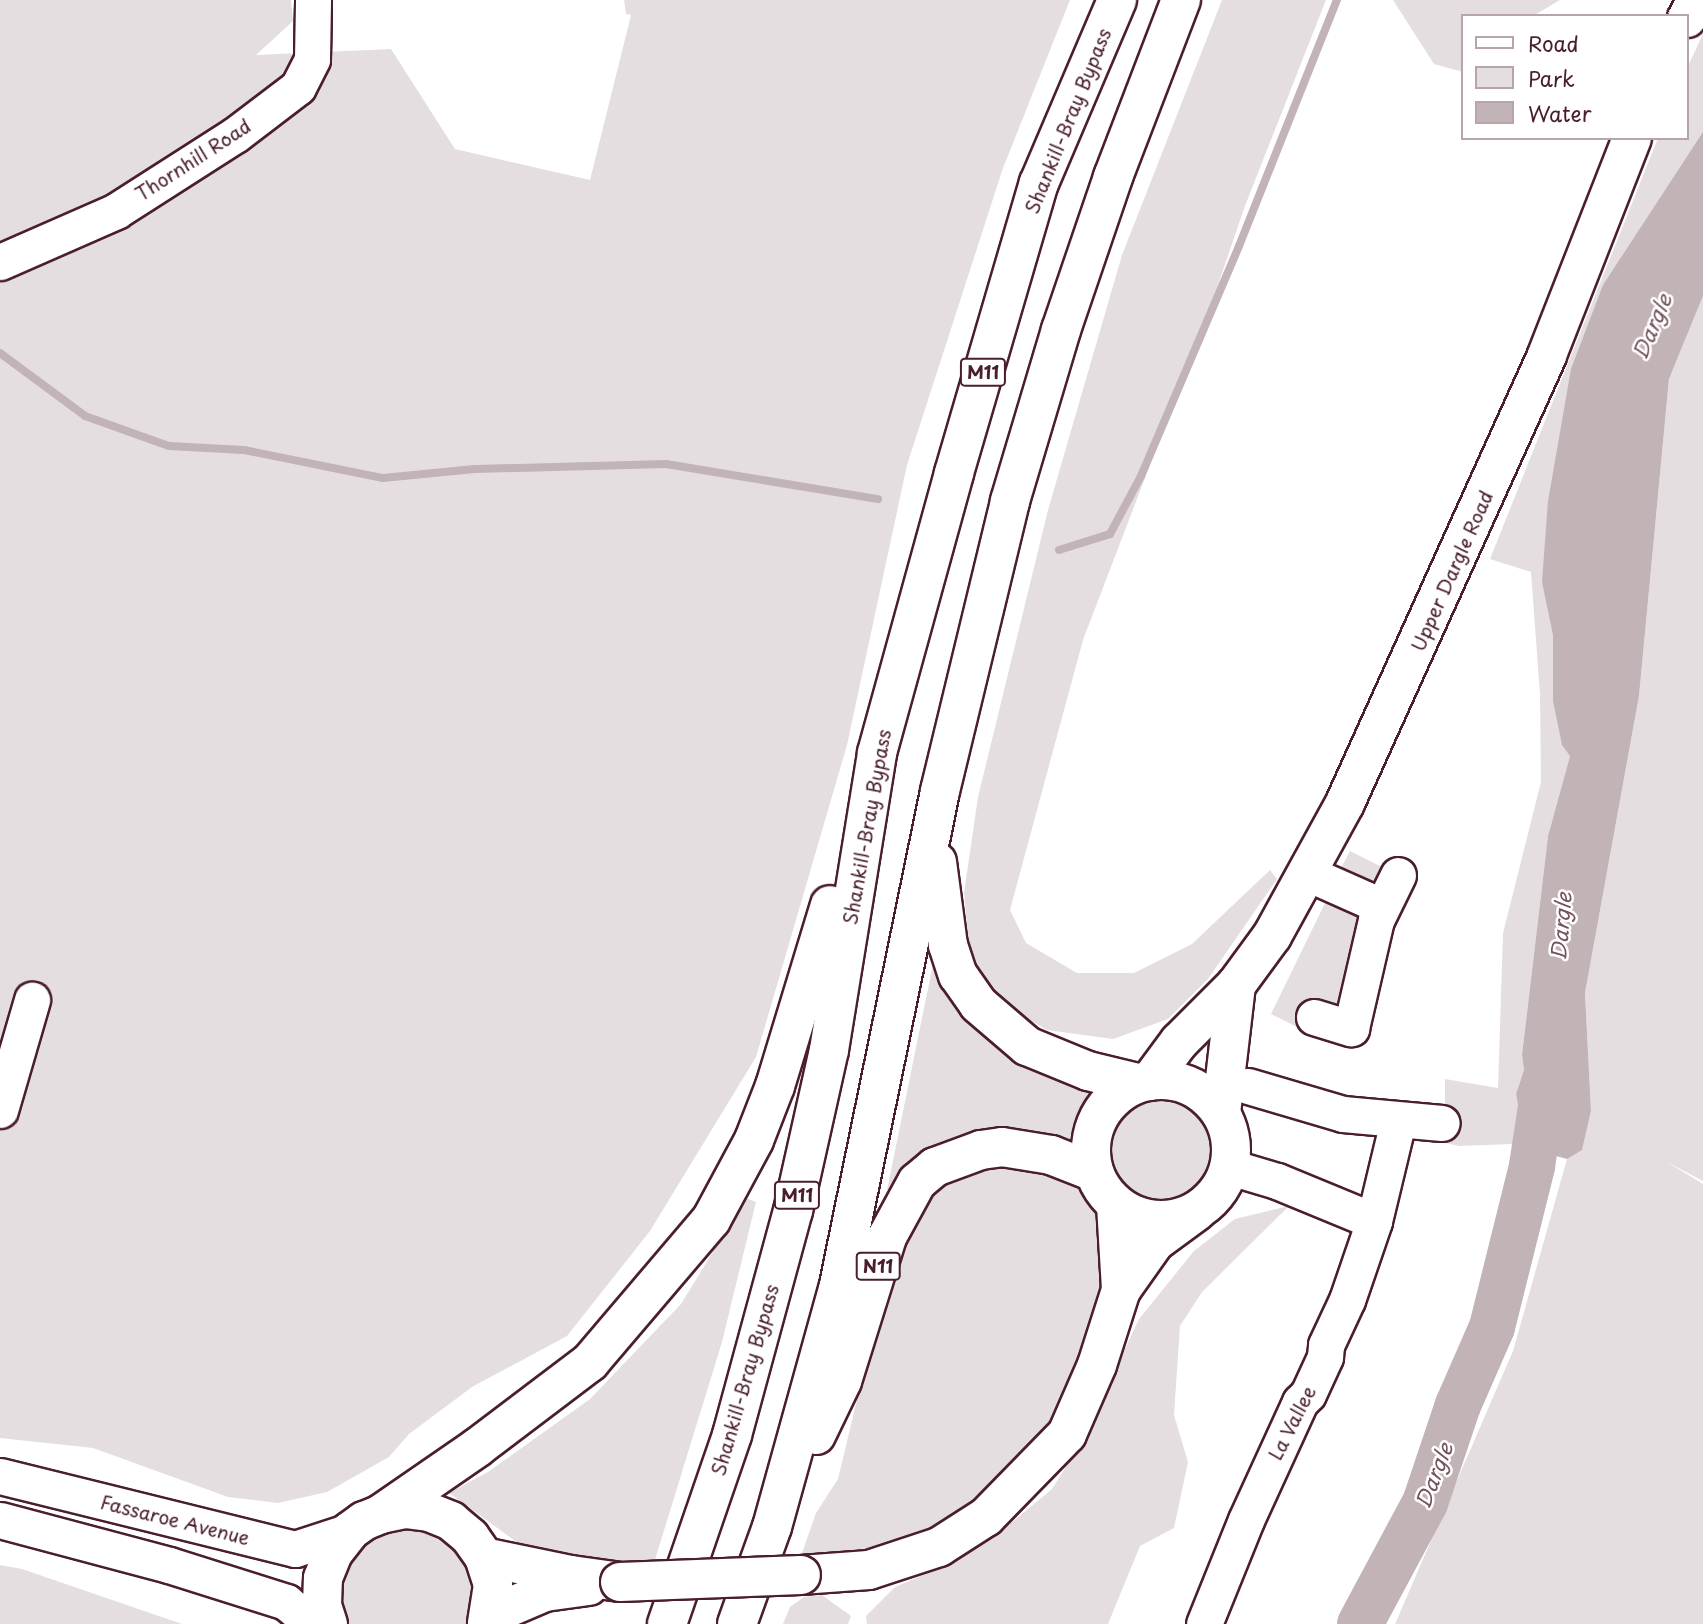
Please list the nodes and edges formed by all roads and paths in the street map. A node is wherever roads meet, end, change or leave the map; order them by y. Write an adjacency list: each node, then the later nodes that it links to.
1 (313, 0): 5 (street, Thornhill Road)
2 (1117, 0): 6 (main road, Shankill-Bray Bypass / M11)
3 (1181, 0): 7 (main road)
4 (1631, 140): 8 (main road, Upper Dargle Road)
5 (0, 261)
6 (877, 753): 28 (main road); 35 (main road, Shankill-Bray Bypass / M11)
7 (933, 829): 14 (main road); 29 (main road)
8 (1307, 873): 10 (street); 11 (main road, Upper Dargle Road)
9 (1398, 875): 10 (street)
10 (1381, 906): 13 (street)
11 (1236, 985): 14 (main road, Upper Dargle Road); 17 (main road, Upper Dargle Road)
12 (32, 1000): 16 (street)
13 (1314, 1017)
14 (1144, 1082): 17 (main road); 21 (main road)
15 (1248, 1086): 18 (street)
16 (0, 1110)
17 (1221, 1113): 20 (main road)
18 (1398, 1121): 19 (street); 24 (street, La Vallee)
19 (1442, 1123)
20 (1230, 1167): 23 (main road); 24 (street)
21 (1094, 1172): 22 (main road); 29 (main road, N11)
22 (1116, 1205): 23 (main road); 25 (main road)
23 (1197, 1211): 25 (main road)
24 (1374, 1221): 37 (street, La Vallee)
25 (1121, 1290): 31 (main road, bridge)
26 (0, 1476): 28 (street, Fassaroe Avenue)
27 (0, 1520): 33 (street)
28 (365, 1522): 30 (main road); 34 (main road)
29 (772, 1527): 36 (main road, N11)
30 (484, 1557): 31 (main road); 32 (main road)
31 (620, 1582): 32 (main road)
32 (489, 1619)
33 (312, 1624)
34 (328, 1624)
35 (667, 1624)
36 (737, 1624)
37 (1204, 1624)

